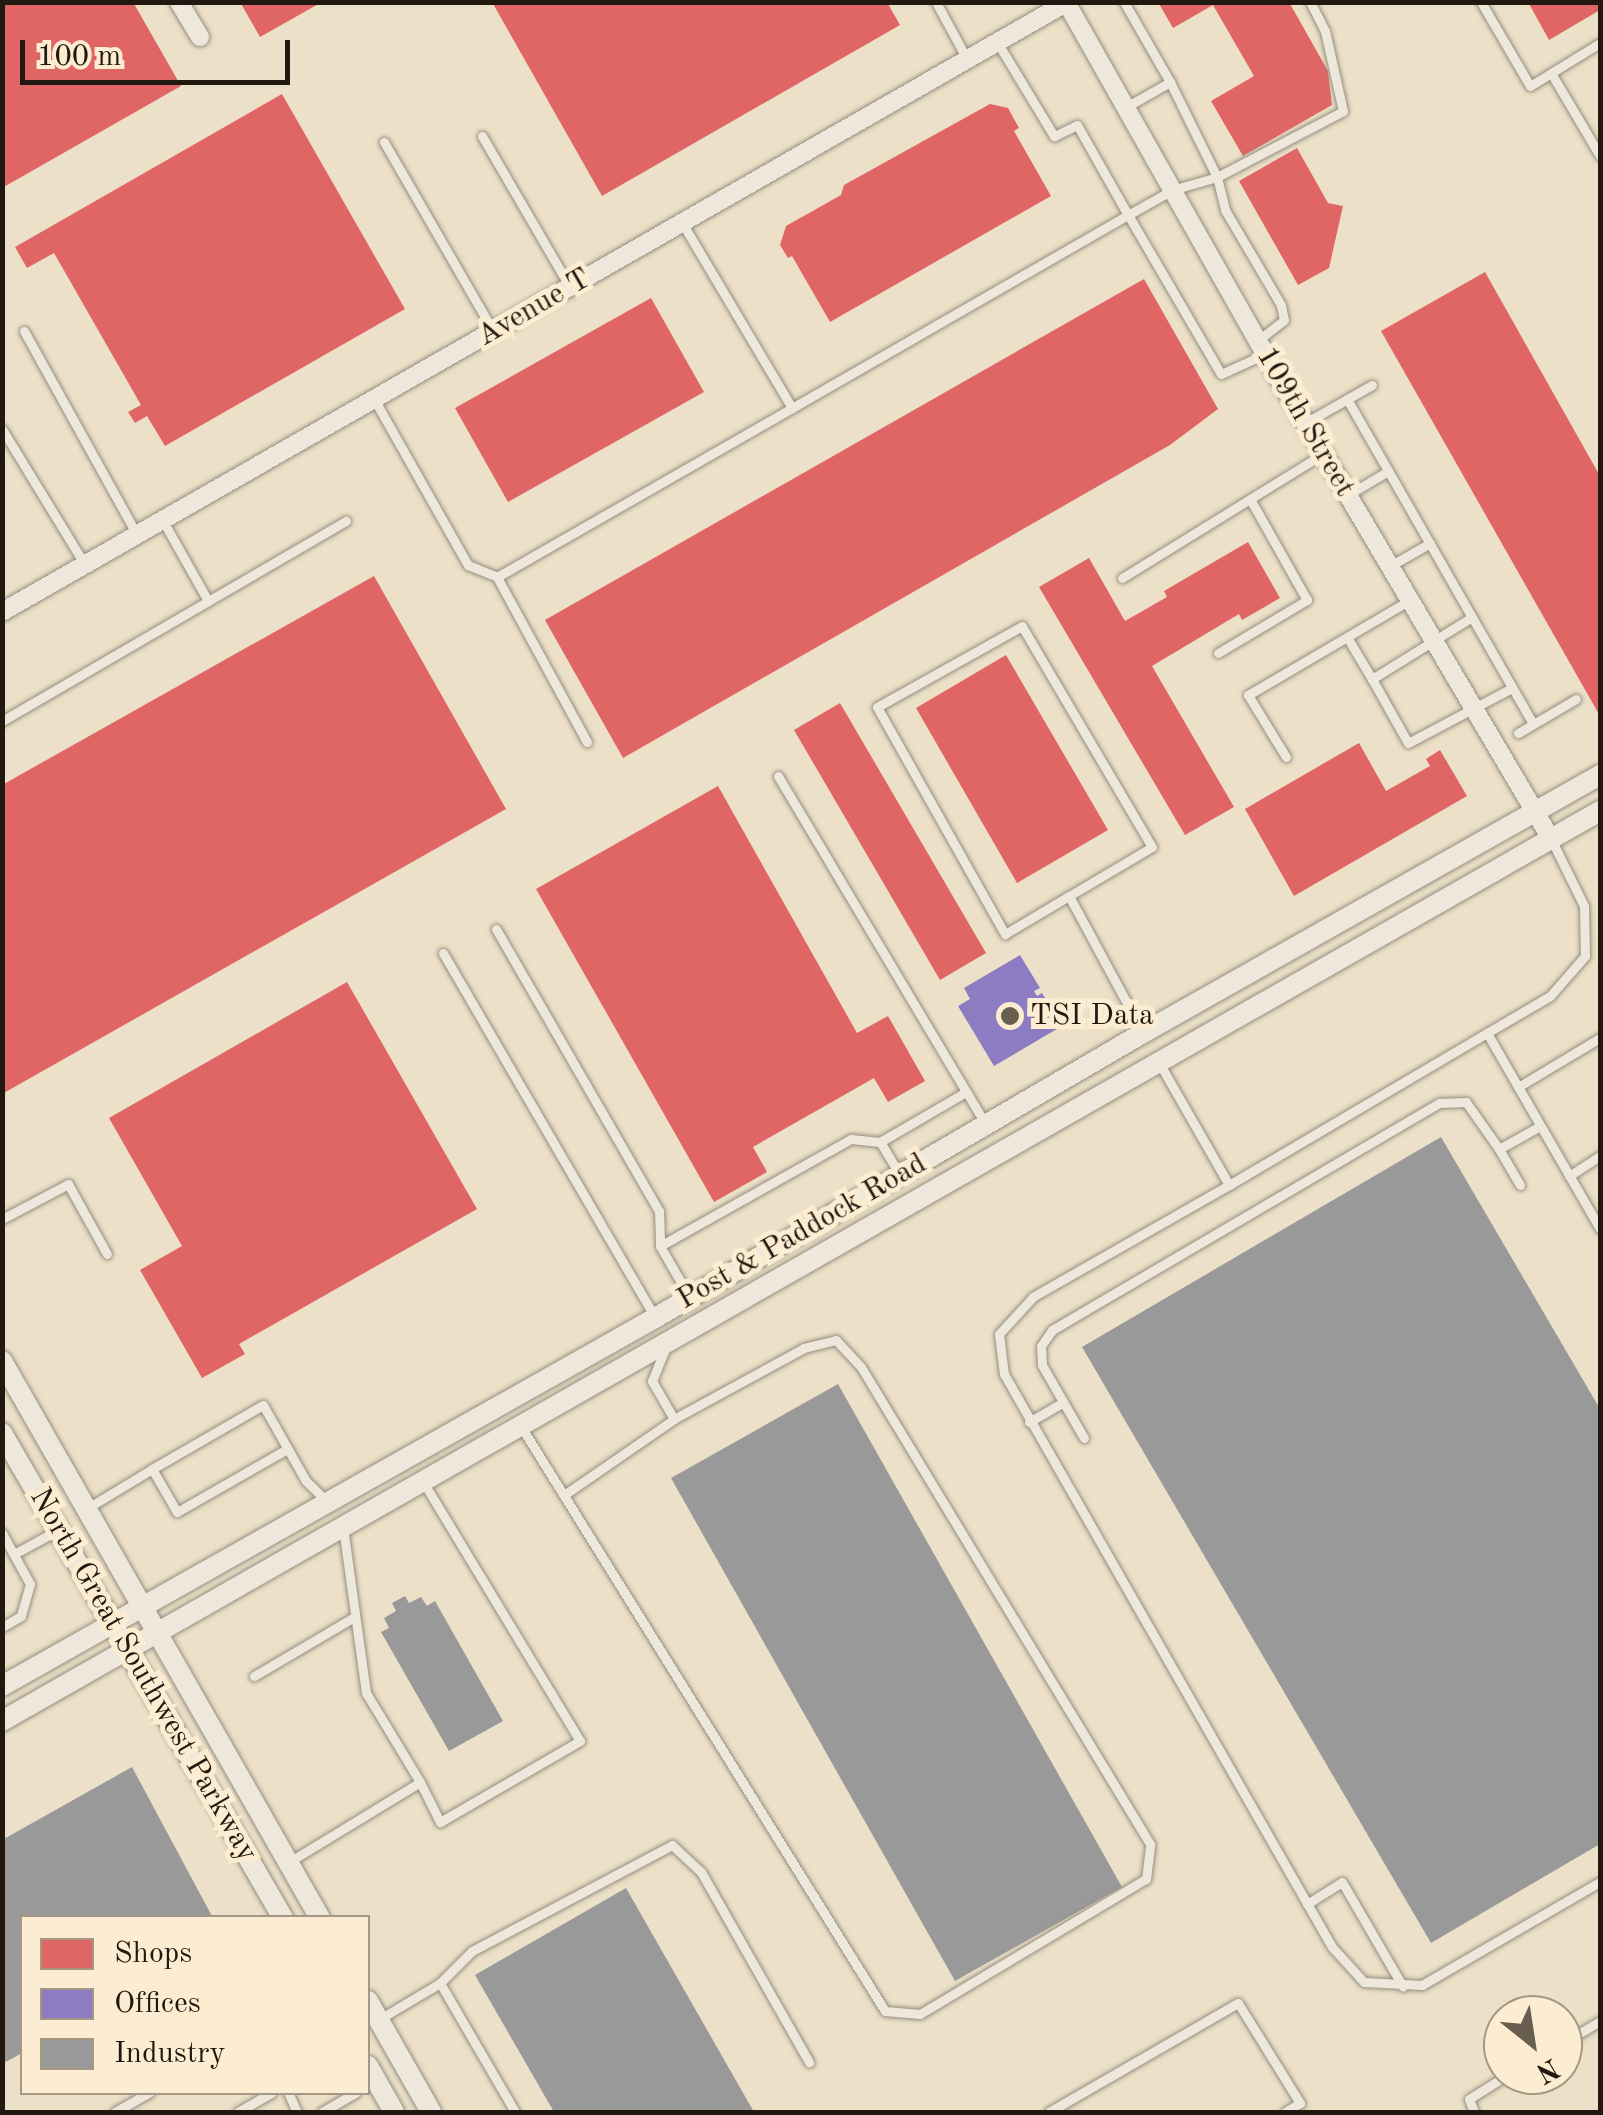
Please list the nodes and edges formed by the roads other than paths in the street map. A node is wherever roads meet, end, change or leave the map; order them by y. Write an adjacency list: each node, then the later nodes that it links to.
1 (180, 2): 7 (street)
2 (936, 2): 10 (lane)
3 (1124, 2): 12 (lane)
4 (1310, 2): 17 (lane)
5 (1481, 2): 11 (lane)
6 (1066, 3): 8 (street, Avenue T); 13 (street, 109th Street)
7 (200, 37)
8 (997, 42): 10 (street, Avenue T); 19 (lane)
9 (1600, 43): 11 (lane)
10 (967, 59): 20 (street, Avenue T)
11 (1551, 73): 16 (lane)
12 (1170, 82): 13 (lane); 17 (lane)
13 (1126, 107): 18 (street, 109th Street)
14 (482, 136): 21 (lane)
15 (384, 142): 23 (lane)
16 (1600, 156)
17 (1217, 177): 18 (lane); 24 (lane)
18 (1172, 190): 19 (lane); 24 (street, 109th Street)
19 (1128, 215): 24 (lane); 28 (lane)
20 (682, 223): 21 (street, Avenue T); 28 (lane)
21 (570, 288): 23 (street, Avenue T)
22 (24, 330): 37 (lane)
23 (493, 332): 26 (street, Avenue T)
24 (1262, 347): 29 (street, 109th Street)
25 (1372, 385): 27 (lane)
26 (374, 399): 35 (street, Avenue T); 41 (lane)
27 (1347, 400): 29 (lane); 32 (lane)
28 (792, 408): 41 (lane)
29 (1305, 423): 31 (street, 109th Street)
30 (2, 430): 39 (lane)
31 (1324, 454): 33 (street, 109th Street); 34 (lane)
32 (1388, 471): 33 (lane); 38 (lane)
33 (1348, 495): 40 (street, 109th Street)
34 (1250, 499): 42 (lane); 49 (lane)
35 (163, 520): 37 (street, Avenue T); 44 (lane)
36 (346, 521): 44 (lane)
37 (137, 535): 39 (street, Avenue T)
38 (1430, 543): 40 (lane); 46 (lane)
39 (85, 566): 45 (street, Avenue T)
40 (1390, 566): 43 (street, 109th Street)
41 (497, 576): 57 (lane)
42 (1122, 578)
43 (1410, 600): 47 (lane); 48 (street, 109th Street)
44 (208, 602): 54 (lane)
45 (2, 612)
46 (1472, 617): 48 (lane); 51 (lane)
47 (1346, 637): 50 (lane); 58 (lane)
48 (1435, 643): 50 (lane); 53 (street, 109th Street)
49 (1218, 652)
50 (1372, 680): 53 (lane)
51 (1512, 688): 53 (lane); 55 (lane)
52 (1576, 699): 55 (lane)
53 (1473, 706): 62 (street, 109th Street)
54 (2, 722)
55 (1533, 724): 56 (lane)
56 (1518, 734)
57 (588, 742)
58 (1286, 757)
59 (1600, 774): 62 (street, Post & Paddock Road)
60 (778, 776): 72 (lane)
61 (1600, 811): 63 (street, Post & Paddock Road)
62 (1535, 812): 63 (street, 109th Street); 67 (street, Post & Paddock Road)
63 (1551, 839): 68 (lane); 70 (street, Post & Paddock Road)
64 (1069, 896): 64 (lane); 67 (lane)
65 (496, 929): 84 (lane)
66 (444, 953): 87 (lane)
67 (1143, 1033): 70 (street); 73 (street, Post & Paddock Road)
68 (1487, 1033): 71 (lane); 80 (lane)
69 (1600, 1038): 71 (lane)
70 (1158, 1060): 80 (lane); 88 (street, Post & Paddock Road)
71 (1518, 1088): 74 (lane)
72 (966, 1092): 73 (lane); 75 (lane)
73 (986, 1125): 78 (street, Post & Paddock Road)
74 (1540, 1126): 76 (lane); 79 (lane)
75 (880, 1142): 78 (lane); 84 (lane)
76 (1499, 1149): 81 (lane); 90 (lane)
77 (1600, 1156): 79 (lane)
78 (900, 1175): 86 (street, Post & Paddock Road)
79 (1570, 1176): 83 (lane)
80 (1228, 1185): 92 (lane)
81 (1520, 1186)
82 (2, 1219): 85 (lane)
83 (1600, 1230)
84 (660, 1246): 86 (lane)
85 (108, 1254)
86 (690, 1298): 87 (street, Post & Paddock Road)
87 (655, 1318): 88 (street); 100 (street, Post & Paddock Road)
88 (668, 1341): 91 (lane); 93 (street, Post & Paddock Road)
89 (2, 1361): 101 (street, North Great Southwest Parkway)
90 (1063, 1402): 92 (lane); 95 (lane)
91 (674, 1420): 99 (lane); 99 (lane)
92 (1029, 1422): 118 (lane)
93 (520, 1425): 98 (street, Post & Paddock Road); 99 (lane)
94 (3, 1435): 103 (street, North Great Southwest Parkway)
95 (1084, 1438)
96 (287, 1449): 97 (lane); 97 (lane); 100 (lane)
97 (152, 1469): 101 (lane)
98 (423, 1481): 102 (street, Post & Paddock Road); 115 (lane)
99 (564, 1495)
100 (327, 1501): 102 (street); 106 (street, Post & Paddock Road)
101 (86, 1509): 106 (street, North Great Southwest Parkway)
102 (343, 1527): 107 (lane); 110 (street, Post & Paddock Road)
103 (58, 1529): 105 (lane); 108 (street, North Great Southwest Parkway)
104 (2, 1533): 105 (lane)
105 (14, 1554): 109 (lane)
106 (140, 1605): 108 (street, Post & Paddock Road); 110 (street, North Great Southwest Parkway)
107 (354, 1617): 112 (lane); 115 (lane)
108 (110, 1621): 111 (street, North Great Southwest Parkway); 113 (street, Post & Paddock Road)
109 (2, 1627)
110 (156, 1634): 111 (street, Post & Paddock Road); 116 (street, North Great Southwest Parkway)
111 (127, 1650): 114 (street, Post & Paddock Road); 119 (street, North Great Southwest Parkway)
112 (254, 1676)
113 (2, 1686)
114 (2, 1720)
115 (420, 1782): 116 (lane)
116 (288, 1862): 120 (street, North Great Southwest Parkway)
117 (1600, 1882): 122 (lane)
118 (1307, 1904): 122 (lane); 122 (lane)
119 (281, 1915)
120 (318, 1915)
121 (440, 1983): 123 (lane); 124 (lane); 135 (lane)
122 (1403, 1987)
123 (371, 2015): 134 (street)
124 (809, 2062)
125 (370, 2078): 133 (street)
126 (1483, 2090): 138 (lane)
127 (145, 2095): 130 (lane)
128 (267, 2095): 131 (lane)
129 (351, 2095): 132 (lane)
130 (115, 2112)
131 (238, 2112)
132 (322, 2112)
133 (394, 2112)
134 (431, 2112)
135 (515, 2112)
136 (1049, 2112): 137 (lane)
137 (1285, 2112)
138 (1474, 2112)

